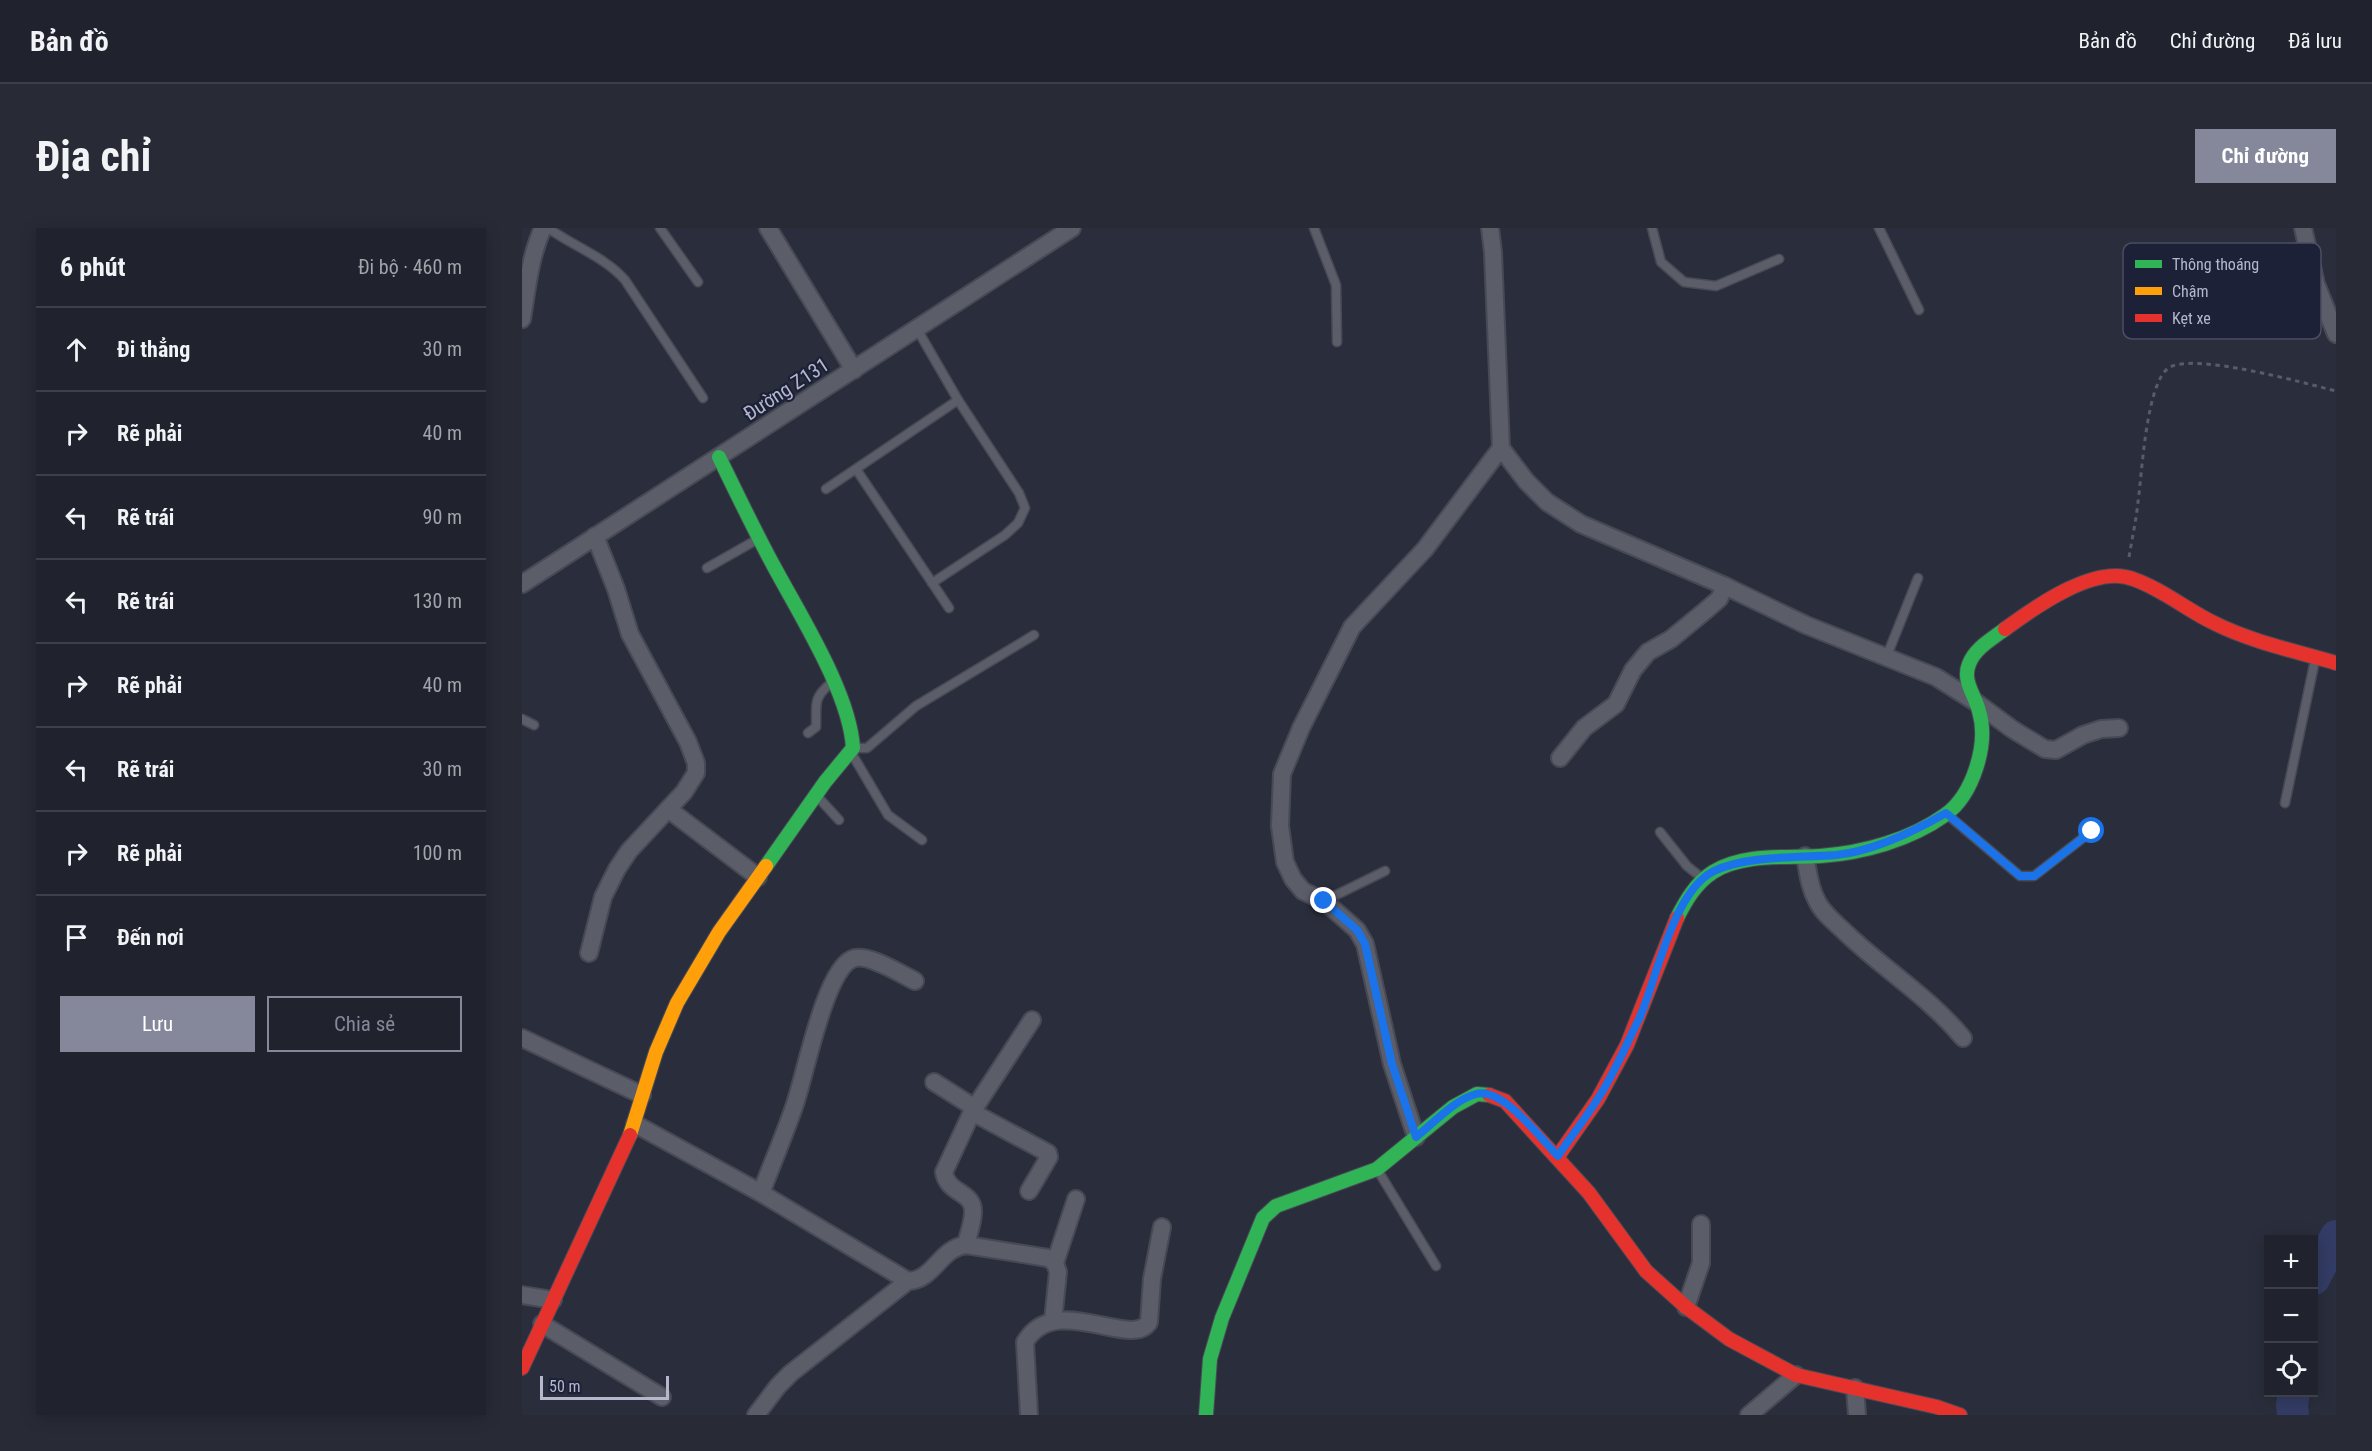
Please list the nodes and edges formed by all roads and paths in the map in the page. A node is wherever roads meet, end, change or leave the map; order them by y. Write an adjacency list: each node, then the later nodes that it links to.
1 (543, 228): 16 (street)
2 (548, 228): 22 (lane)
3 (660, 228): 13 (lane)
4 (768, 228): 20 (street)
5 (1071, 228): 17 (street, Đường Z131)
6 (1314, 228): 19 (lane)
7 (1490, 228): 24 (street)
8 (1652, 228): 12 (lane)
9 (1879, 228): 15 (lane)
10 (2303, 228): 11 (street)
11 (2306, 243)
12 (1779, 259)
13 (698, 282)
14 (2321, 296): 18 (street)
15 (1919, 310)
16 (522, 319)
17 (917, 329): 20 (street, Đường Z131); 23 (lane)
18 (2336, 334)
19 (1337, 342)
20 (854, 370): 25 (street, Đường Z131)
21 (2336, 391): 31 (path)
22 (703, 398)
23 (958, 400): 26 (lane); 33 (lane)
24 (1501, 447): 35 (street); 61 (street)
25 (719, 457): 28 (street, Đường Z131); 29 (street)
26 (856, 469): 27 (lane); 33 (lane)
27 (826, 489)
28 (595, 536): 34 (street, Đường Z131); 51 (street)
29 (759, 538): 30 (lane); 41 (street)
30 (707, 568)
31 (2126, 576): 38 (street); 42 (street)
32 (1918, 578): 39 (lane)
33 (932, 583): 36 (lane)
34 (522, 584)
35 (1725, 586): 39 (street); 48 (street)
36 (949, 609)
37 (1034, 635): 47 (lane)
38 (2316, 657): 40 (street); 50 (lane)
39 (1886, 658): 42 (street)
40 (2336, 663)
41 (833, 681): 46 (lane); 47 (street)
42 (1977, 703): 45 (street); 52 (street)
43 (522, 719): 44 (lane)
44 (534, 725)
45 (2119, 728)
46 (808, 733)
47 (851, 749): 49 (street); 56 (lane)
48 (1560, 758)
49 (816, 796): 53 (lane); 59 (street)
50 (2285, 802)
51 (668, 809): 59 (street); 62 (street)
52 (1946, 813): 54 (lane); 57 (street)
53 (839, 820)
54 (2092, 831)
55 (1660, 832): 60 (lane)
56 (922, 840)
57 (1805, 856): 60 (street); 66 (street)
58 (1385, 871): 61 (lane)
59 (758, 877): 68 (street)
60 (1703, 879): 72 (street)
61 (1324, 901): 71 (street)
62 (589, 953)
63 (915, 981): 75 (street)
64 (1032, 1020): 69 (street)
65 (522, 1038): 68 (street)
66 (1963, 1038)
67 (934, 1082): 69 (street)
68 (642, 1095): 70 (street)
69 (974, 1110): 74 (street); 79 (street)
70 (634, 1124): 75 (street); 84 (street)
71 (1416, 1137): 72 (street); 73 (street)
72 (1558, 1156): 85 (street)
73 (1377, 1169): 81 (lane); 94 (street)
74 (1029, 1191)
75 (761, 1193): 82 (street)
76 (1076, 1199): 80 (street)
77 (1701, 1224): 85 (street)
78 (1162, 1227): 86 (street)
79 (966, 1245): 80 (street); 82 (street)
80 (1055, 1263): 86 (street)
81 (1436, 1266)
82 (908, 1281): 92 (street)
83 (522, 1295): 84 (street)
84 (553, 1300): 87 (street)
85 (1686, 1307): 89 (street)
86 (1053, 1321): 93 (street)
87 (542, 1324): 88 (street); 91 (street)
88 (522, 1368)
89 (1796, 1375): 90 (street); 95 (street)
90 (1855, 1388): 96 (street); 97 (street)
91 (662, 1397)
92 (756, 1415)
93 (1029, 1415)
94 (1206, 1415)
95 (1749, 1415)
96 (1857, 1415)
97 (1960, 1415)

